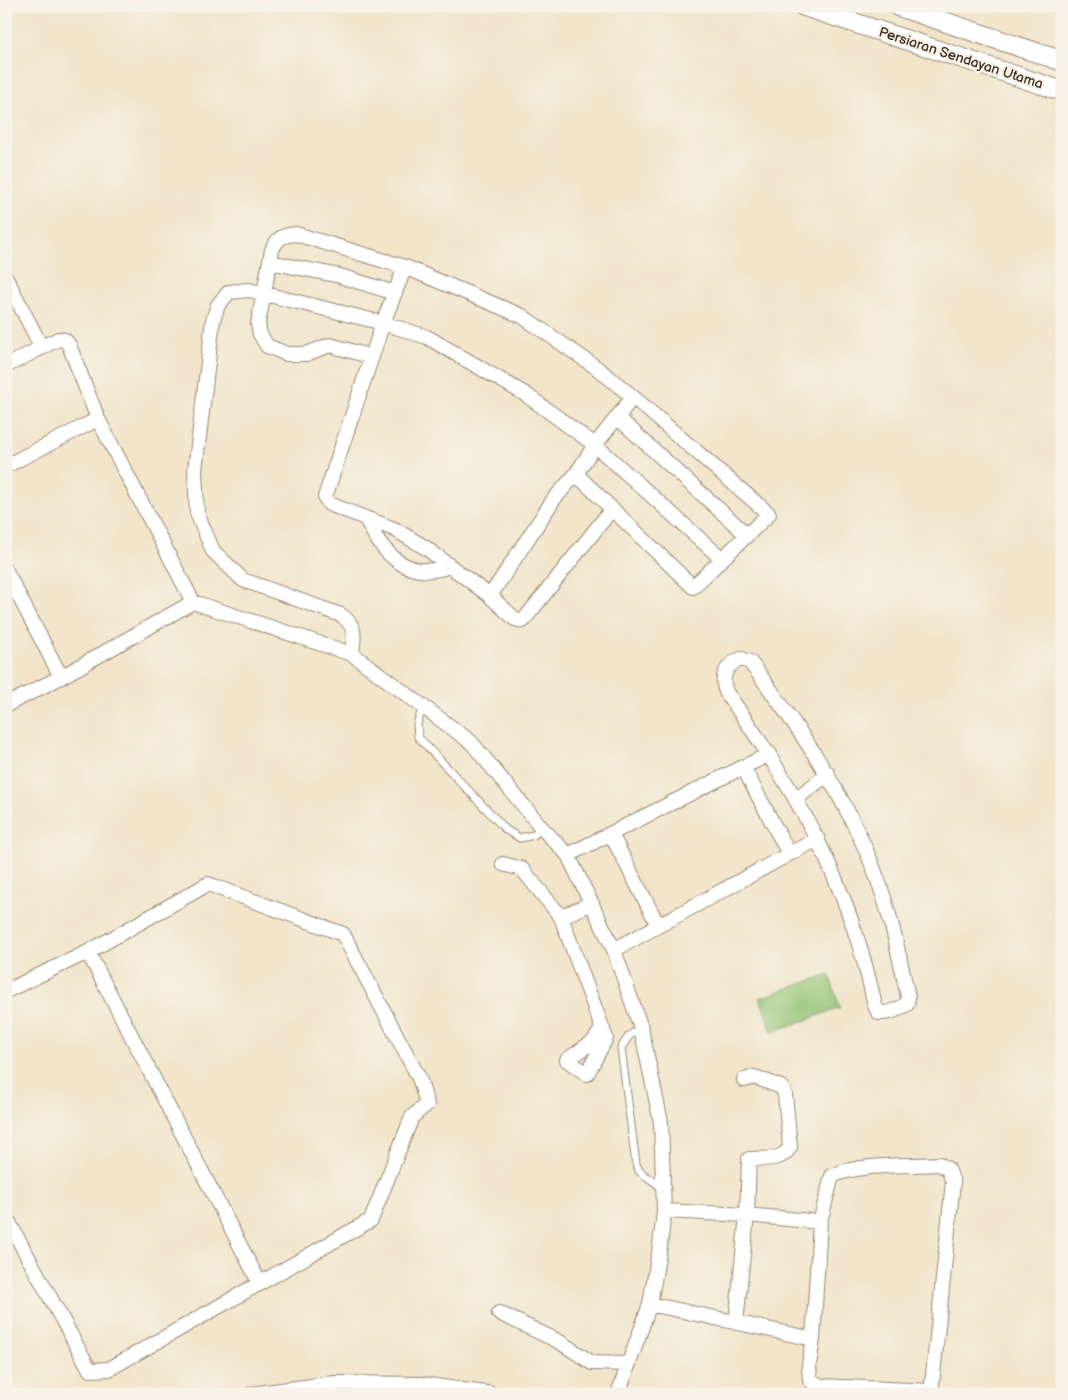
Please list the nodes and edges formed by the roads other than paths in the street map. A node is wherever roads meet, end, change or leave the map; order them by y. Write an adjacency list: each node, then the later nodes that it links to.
1 (802, 6): 4 (main road, Persiaran Sendayan Utama)
2 (897, 6): 3 (main road, Persiaran Sendayan Utama)
3 (1062, 62)
4 (1062, 91)
5 (270, 262): 6 (street); 8 (street); 9 (street)
6 (406, 267): 8 (street); 14 (street)
7 (6, 278): 11 (street)
8 (395, 293): 10 (street)
9 (263, 294): 10 (street); 12 (street); 28 (street)
10 (383, 322): 12 (street); 17 (street)
11 (42, 348): 13 (street); 16 (street)
12 (372, 357): 21 (street)
13 (7, 364)
14 (633, 396): 15 (street); 22 (street)
15 (617, 417): 17 (street); 22 (street)
16 (98, 419): 18 (street); 27 (street)
17 (595, 446): 19 (street); 23 (street)
18 (6, 466)
19 (576, 474): 20 (street); 26 (street)
20 (612, 509): 23 (street); 26 (street)
21 (366, 518): 24 (street); 24 (street)
22 (747, 535): 23 (street)
23 (722, 559)
24 (449, 566): 26 (street)
25 (6, 571): 29 (street)
26 (490, 596)
27 (193, 602): 28 (street); 29 (street)
28 (352, 654): 31 (street)
29 (61, 677): 30 (street)
30 (6, 704)
31 (423, 707): 36 (street); 36 (lane)
32 (770, 754): 33 (street); 34 (street); 35 (street)
33 (743, 767): 37 (street); 39 (street)
34 (828, 774): 35 (street); 38 (street)
35 (796, 798): 38 (street)
36 (541, 828): 40 (street)
37 (611, 834): 40 (street); 44 (street)
38 (818, 839): 39 (street)
39 (788, 854): 44 (street)
40 (568, 855): 42 (street)
41 (503, 864): 43 (street)
42 (592, 903): 43 (street); 45 (street)
43 (561, 917): 49 (street)
44 (658, 924): 45 (street)
45 (614, 950): 48 (street)
46 (88, 952): 47 (street); 57 (street); 57 (street)
47 (6, 991)
48 (641, 1028): 51 (street); 51 (lane)
49 (602, 1029): 49 (street)
50 (744, 1080): 53 (street)
51 (663, 1188): 52 (street)
52 (664, 1211): 53 (street); 58 (street)
53 (748, 1215): 55 (street); 60 (street)
54 (6, 1217): 56 (street)
55 (820, 1222): 61 (street); 63 (street)
56 (12, 1238): 57 (street)
57 (260, 1284)
58 (650, 1304): 60 (street); 62 (street)
59 (499, 1313): 62 (street)
60 (736, 1322): 61 (street)
61 (813, 1339): 63 (street)
62 (628, 1364): 66 (street)
63 (931, 1393)
64 (250, 1394): 65 (street)
65 (492, 1394)
66 (618, 1394)

